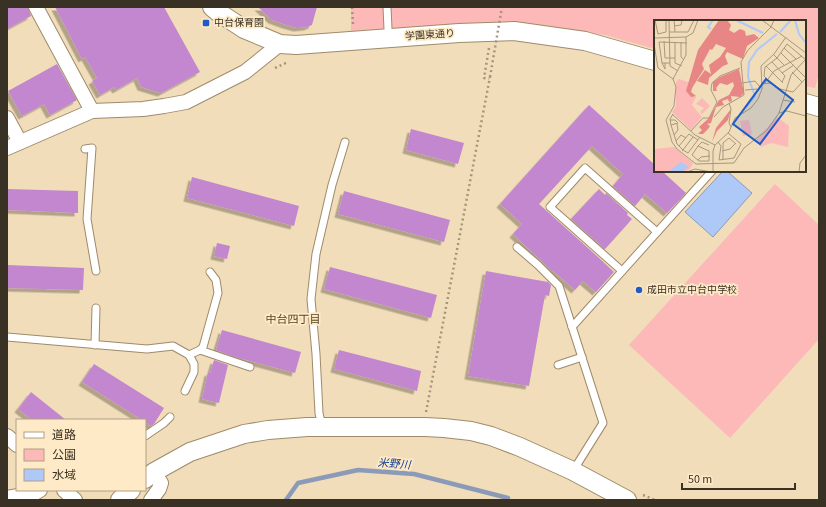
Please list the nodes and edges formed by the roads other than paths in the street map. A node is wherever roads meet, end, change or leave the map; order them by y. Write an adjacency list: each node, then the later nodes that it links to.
1 (36, 7): 9 (street)
2 (212, 7): 5 (street, 学園東通り)
3 (387, 7): 4 (lane)
4 (390, 38): 5 (street, 学園東通り); 6 (street, 学園東通り)
5 (280, 44): 9 (street)
6 (654, 61)
7 (806, 103): 8 (street)
8 (819, 107)
9 (92, 112): 12 (street)
10 (7, 118): 12 (street)
11 (345, 142): 31 (lane)
12 (13, 145)
13 (85, 149): 17 (lane)
14 (711, 172): 15 (lane)
15 (657, 232): 18 (lane); 18 (lane)
16 (517, 247): 21 (lane)
17 (96, 271)
18 (622, 271): 21 (lane)
19 (210, 272): 24 (lane)
20 (96, 308): 23 (lane)
21 (572, 327): 26 (lane)
22 (7, 337): 23 (lane)
23 (95, 345): 25 (lane)
24 (200, 350): 25 (lane); 28 (lane)
25 (189, 355): 29 (lane)
26 (582, 357): 27 (lane); 35 (lane)
27 (558, 365)
28 (250, 367)
29 (185, 391)
30 (170, 417): 32 (lane)
31 (322, 427): 35 (street); 36 (street)
32 (146, 435)
33 (7, 436): 34 (street)
34 (16, 444)
35 (572, 471): 44 (street)
36 (150, 476): 43 (street)
37 (38, 491): 40 (street)
38 (65, 491): 41 (street)
39 (130, 491): 42 (street)
40 (7, 498)
41 (75, 500)
42 (120, 500)
43 (151, 500)
44 (627, 500)

